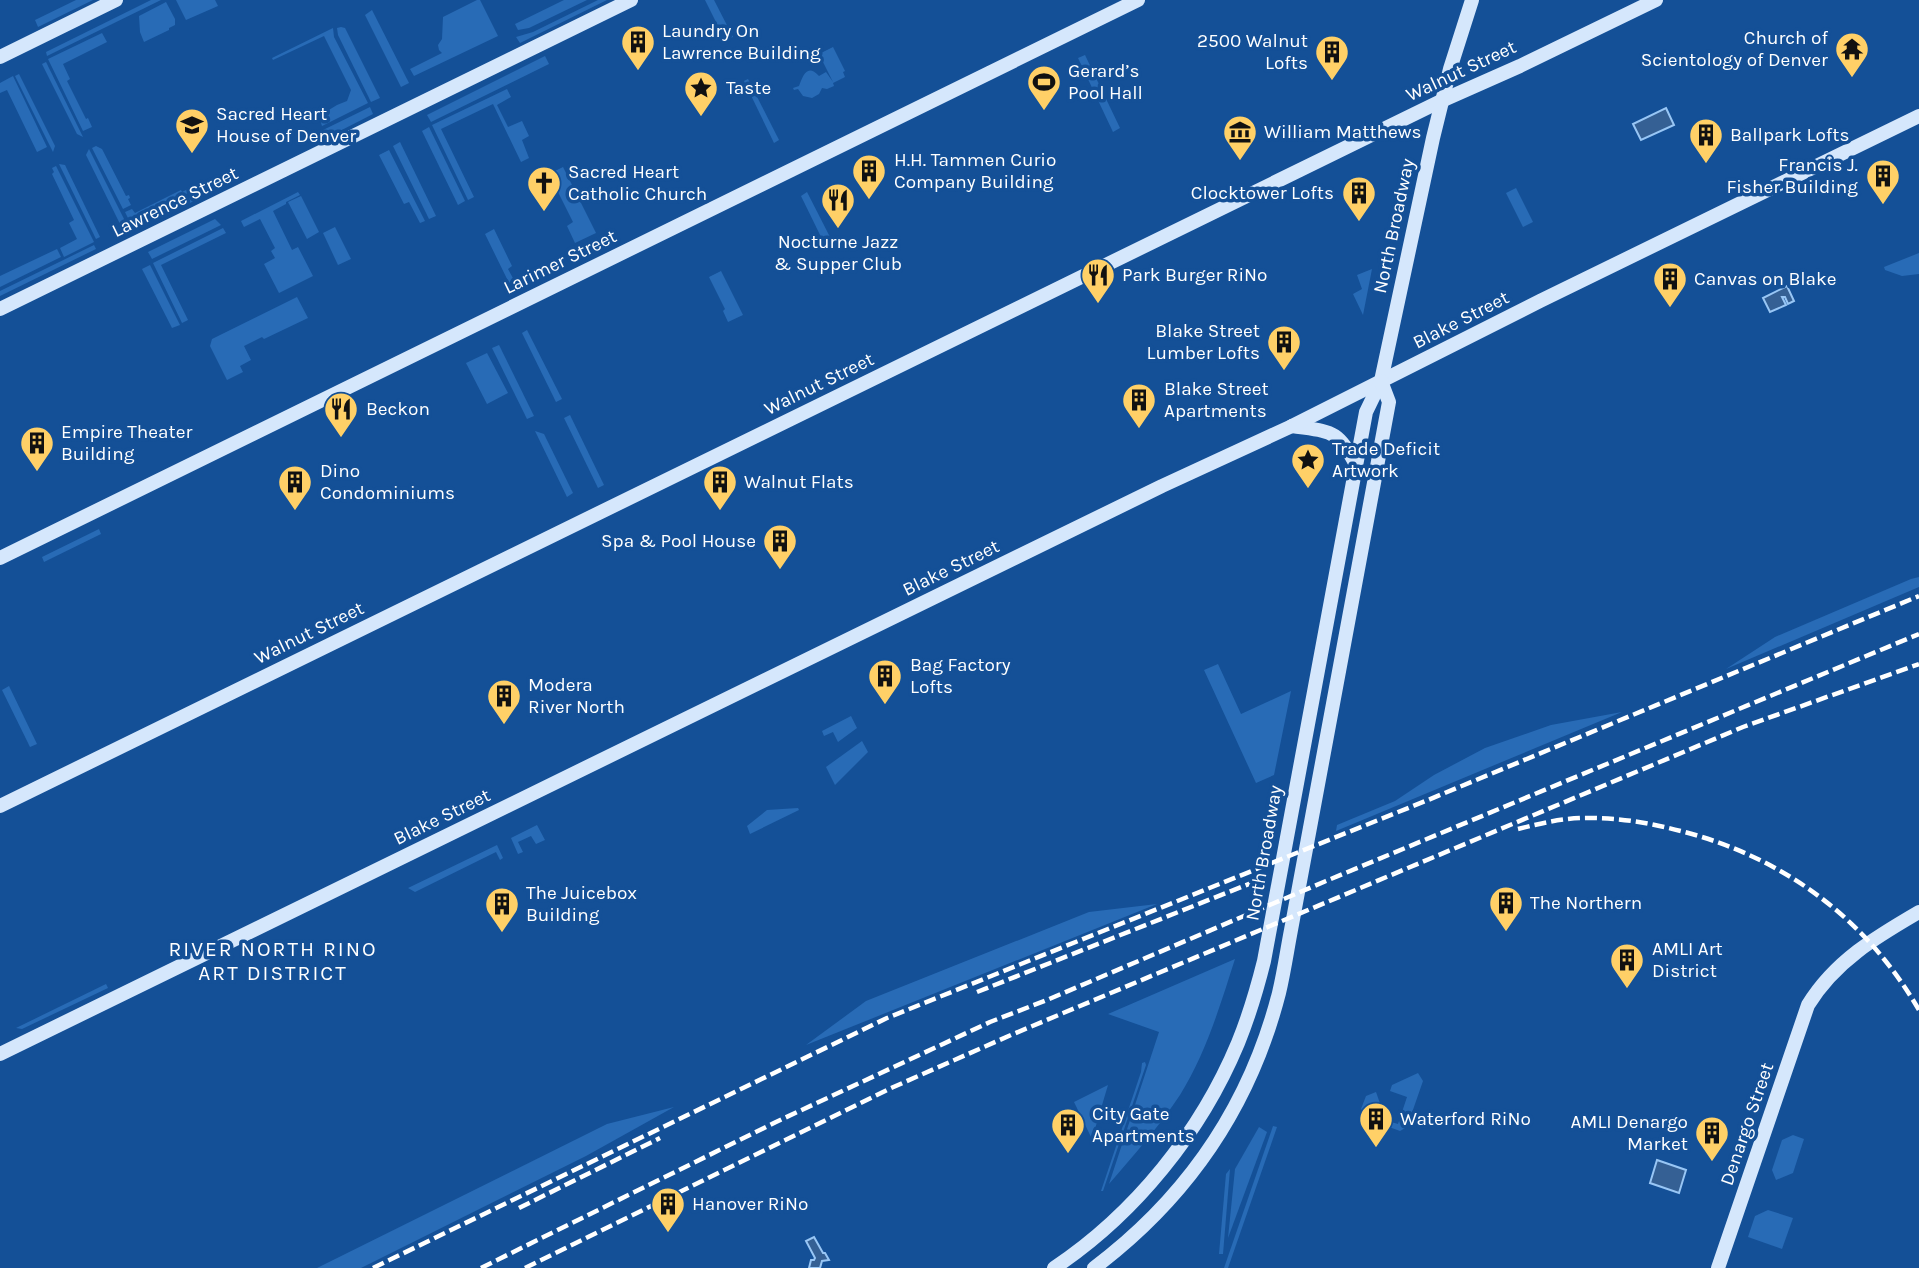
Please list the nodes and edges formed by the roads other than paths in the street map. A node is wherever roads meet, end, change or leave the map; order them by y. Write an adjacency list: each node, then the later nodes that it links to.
1 (116, 0): 6 (street)
2 (631, 0): 9 (street, Lawrence Street)
3 (1138, 0): 13 (street, Larimer Street)
4 (1472, 0): 7 (street, North Broadway)
5 (1656, 0): 7 (street, Walnut Street)
6 (0, 57)
7 (1441, 101): 10 (street, North Broadway); 14 (street, Walnut Street)
8 (1919, 116): 10 (street, Blake Street)
9 (0, 309)
10 (1381, 381): 11 (street, Blake Street); 12 (street, North Broadway); 18 (street, North Broadway)
11 (1292, 426): 12 (street); 16 (street, Blake Street)
12 (1356, 466): 17 (street, North Broadway)
13 (0, 558)
14 (0, 806)
15 (1919, 912): 19 (street, Denargo Street)
16 (0, 1055)
17 (1054, 1268)
18 (1094, 1268)
19 (1718, 1268)

